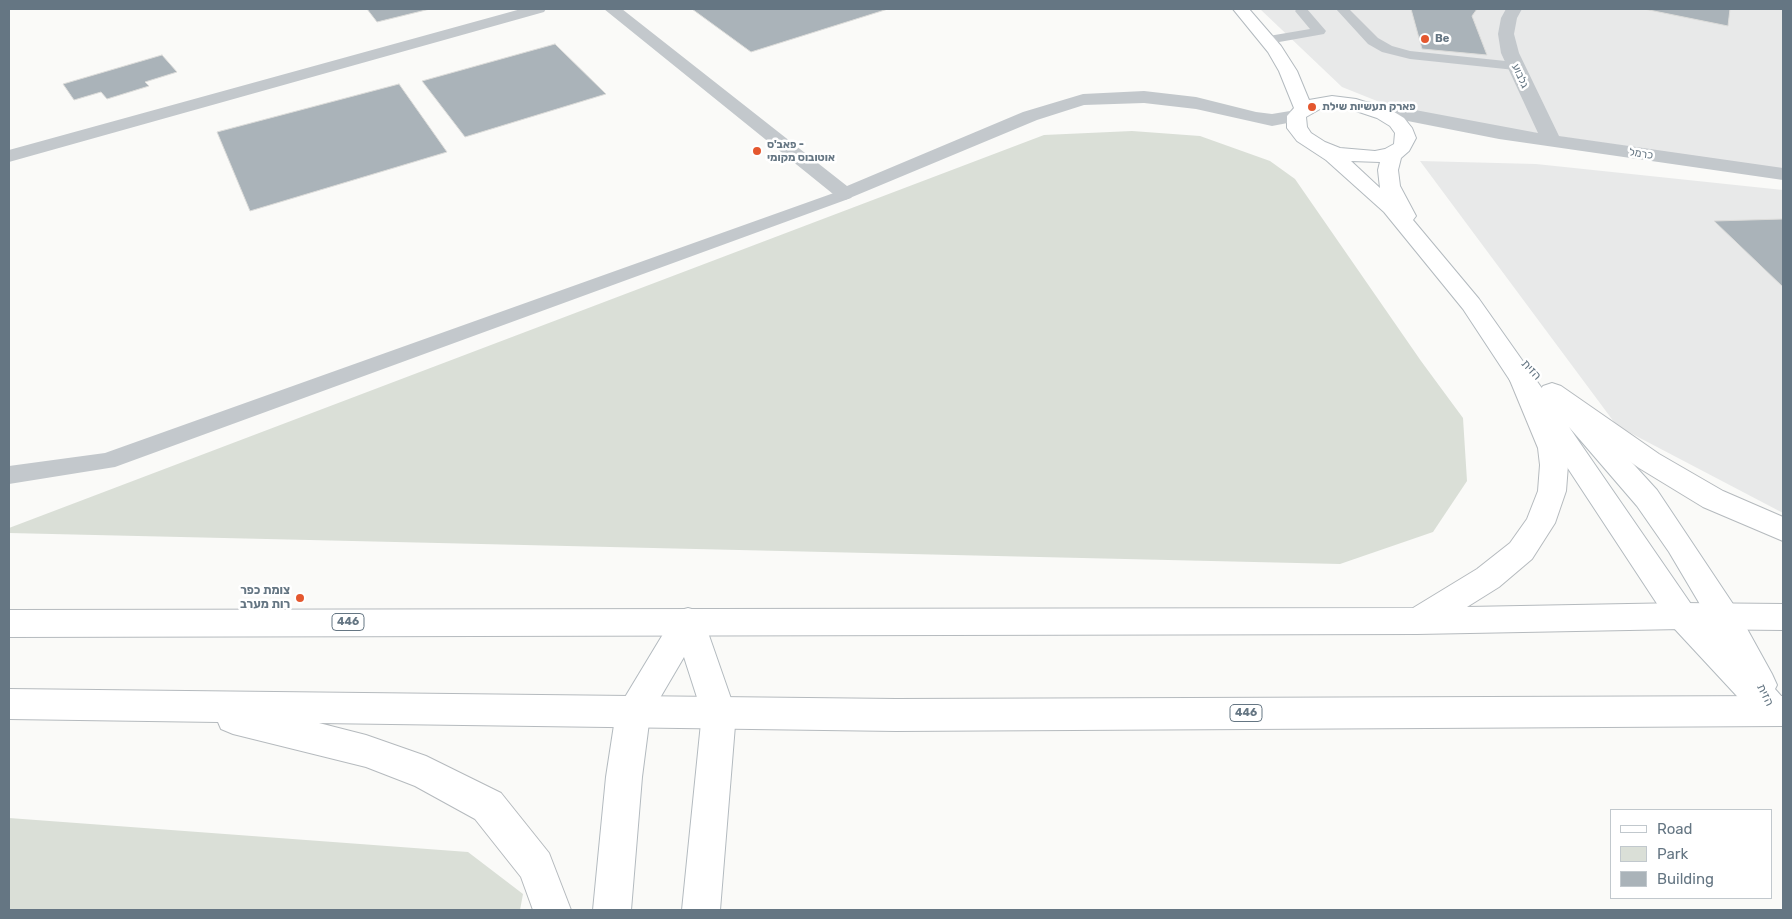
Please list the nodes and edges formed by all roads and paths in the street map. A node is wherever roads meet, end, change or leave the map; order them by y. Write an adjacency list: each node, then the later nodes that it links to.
1 (538, 9): 16 (street)
2 (612, 9): 18 (street)
3 (1241, 9): 7 (main road)
4 (1342, 9): 8 (lane)
5 (1514, 9): 8 (street, גלבוע)
6 (1302, 11): 7 (lane)
7 (1272, 45): 9 (main road); 10 (main road)
8 (1515, 66): 13 (street, גלבוע)
9 (1361, 106): 10 (main road); 12 (street, כרמל); 15 (main road)
10 (1300, 112): 11 (street); 14 (main road)
11 (1238, 114): 14 (street); 18 (street)
12 (1499, 133): 13 (street, כרמל); 15 (street, כרמל)
13 (1551, 140): 17 (street, כרמל)
14 (1311, 142): 15 (main road); 19 (main road, הזית)
15 (1401, 146): 19 (main road, הזית)
16 (9, 156)
17 (1783, 174)
18 (845, 194): 23 (lane)
19 (1419, 239): 20 (main road, הזית)
20 (1471, 304): 21 (main road, הזית); 22 (main road, הזית)
21 (1522, 378): 25 (main road, הזית); 29 (main road)
22 (1552, 392): 24 (main road); 26 (main road, הזית)
23 (9, 475)
24 (1783, 530)
25 (1682, 616): 26 (main road, 446); 29 (main road, 446); 33 (main road, הזית)
26 (1724, 616): 27 (main road, 446); 33 (main road, הזית)
27 (1783, 617)
28 (688, 621): 29 (main road, 446); 30 (main road, 446); 34 (main road); 35 (main road)
29 (1417, 621)
30 (9, 624)
31 (9, 704): 32 (main road, 446)
32 (191, 707): 34 (main road, 446); 36 (main road)
33 (1778, 711): 35 (main road, 446)
34 (634, 712): 35 (main road, 446); 37 (main road)
35 (719, 713): 38 (main road)
36 (552, 910)
37 (612, 910)
38 (701, 910)

